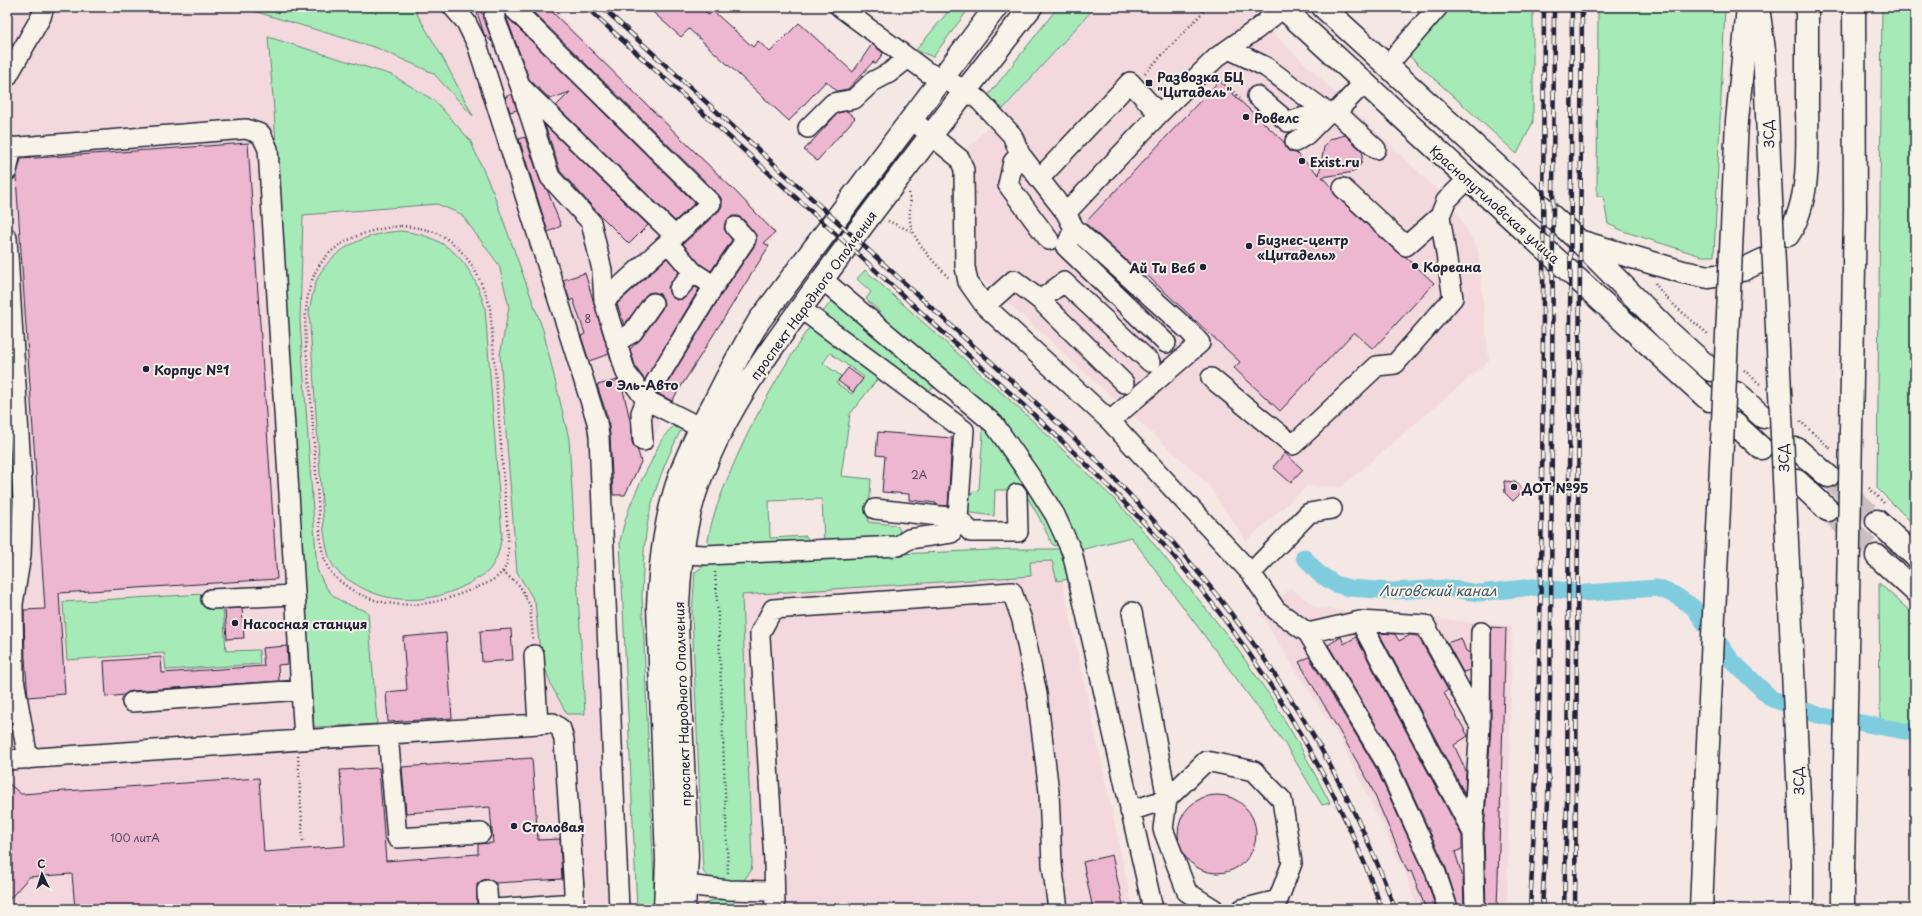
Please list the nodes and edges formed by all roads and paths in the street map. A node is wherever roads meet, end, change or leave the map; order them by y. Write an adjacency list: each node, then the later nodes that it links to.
1 (44, 7): 20 (lane)
2 (453, 7): 129 (lane)
3 (497, 7): 24 (lane)
4 (512, 7): 48 (lane)
5 (840, 7): 17 (lane)
6 (996, 7): 21 (main road, проспект Народного Ополчения)
7 (1031, 7): 25 (main road, проспект Народного Ополчения)
8 (1208, 7): 22 (path)
9 (1283, 7): 16 (lane); 23 (main road, Краснопутиловская улица)
10 (1323, 7): 18 (main road)
11 (1438, 7): 18 (lane)
12 (1748, 7): 138 (main road, bridge)
13 (1758, 7): 139 (main road, ЗСД, bridge)
14 (1807, 7): 46 (main road)
15 (1854, 7): 121 (main road, bridge)
16 (1229, 49): 19 (lane); 27 (lane)
17 (907, 59): 21 (lane); 30 (lane)
18 (1387, 66): 50 (main road)
19 (1208, 67): 26 (path); 28 (lane)
20 (7, 77)
21 (941, 79): 25 (lane); 29 (main road, проспект Народного Ополчения)
22 (1130, 82): 28 (lane); 37 (lane)
23 (1364, 83): 27 (lane); 38 (main road, Краснопутиловская улица)
24 (520, 85): 48 (lane); 60 (lane)
25 (966, 90): 31 (main road, проспект Народного Ополчения); 35 (lane)
26 (1250, 99): 27 (lane)
27 (1332, 112): 32 (lane); 34 (lane)
28 (1159, 114): 43 (lane)
29 (911, 119): 31 (lane); 80 (main road, проспект Народного Ополчения)
30 (808, 128)
31 (931, 134): 55 (main road, проспект Народного Ополчения); 62 (lane)
32 (1295, 142)
33 (9, 148): 36 (lane); 101 (lane)
34 (1376, 149)
35 (1020, 154): 37 (lane); 49 (lane)
36 (7, 171)
37 (1039, 178): 43 (lane)
38 (1468, 179): 41 (lane); 75 (main road, Краснопутиловская улица)
39 (1343, 188): 41 (lane)
40 (909, 191): 45 (path)
41 (1440, 216): 69 (lane)
42 (886, 221): 45 (path)
43 (1070, 221): 65 (lane); 78 (lane)
44 (735, 227): 57 (lane)
45 (912, 231): 56 (path)
46 (1788, 234)
47 (7, 238): 114 (lane)
48 (672, 240): 53 (lane); 60 (lane)
49 (1049, 240)
50 (1579, 241): 54 (main road); 68 (main road)
51 (1763, 260): 52 (main road)
52 (1742, 270)
53 (693, 272): 57 (lane); 58 (lane)
54 (1715, 276)
55 (822, 279): 63 (main road, проспект Народного Ополчения); 117 (lane)
56 (953, 282)
57 (714, 286): 70 (lane)
58 (679, 289)
59 (1040, 300): 62 (lane); 66 (lane); 71 (lane)
60 (604, 301): 64 (lane)
61 (653, 303): 64 (lane)
62 (985, 306): 78 (lane)
63 (800, 308): 93 (lane); 94 (main road, проспект Народного Ополчения)
64 (616, 342): 74 (lane)
65 (1166, 343)
66 (1150, 362)
67 (1742, 368): 72 (path)
68 (1711, 370)
69 (1211, 378)
70 (655, 383)
71 (1124, 383)
72 (1763, 387)
73 (1736, 393): 76 (main road)
74 (646, 400): 80 (lane); 81 (lane)
75 (1709, 400)
76 (1763, 417)
77 (1796, 418): 84 (path)
78 (1110, 421): 99 (lane)
79 (1735, 424): 82 (main road)
80 (701, 428): 130 (main road, проспект Народного Ополчения)
81 (643, 441)
82 (1761, 448)
83 (1797, 449): 85 (main road)
84 (1835, 454)
85 (1828, 476)
86 (1797, 481): 91 (main road)
87 (1866, 485): 92 (path)
88 (1017, 494): 93 (lane)
89 (875, 509): 93 (lane)
90 (1332, 509): 99 (lane)
91 (1828, 510)
92 (1882, 513): 97 (main road)
93 (958, 518): 95 (lane)
94 (682, 554): 95 (lane); 122 (main road, проспект Народного Ополчения)
95 (706, 555): 124 (path)
96 (1877, 556): 100 (main road)
97 (1915, 556)
98 (503, 572): 98 (path); 107 (path)
99 (1251, 573): 106 (lane)
100 (1915, 591)
101 (294, 595): 102 (lane); 108 (lane)
102 (212, 600)
103 (1132, 612): 116 (lane)
104 (1360, 621): 106 (lane); 111 (lane); 119 (lane)
105 (1481, 632): 111 (lane)
106 (1308, 633): 136 (lane)
107 (534, 655): 110 (lane)
108 (301, 690): 109 (lane); 113 (lane)
109 (132, 702)
110 (538, 724): 112 (lane); 126 (lane)
111 (1480, 725): 119 (lane)
112 (388, 734): 113 (lane); 118 (lane)
113 (300, 740): 114 (lane); 120 (path)
114 (28, 759): 115 (lane)
115 (7, 760)
116 (1167, 799): 117 (lane); 134 (lane); 135 (lane)
117 (1130, 812): 133 (lane)
118 (481, 833)
119 (1473, 833): 137 (lane)
120 (303, 841)
121 (1843, 872): 140 (main road); 141 (main road)
122 (686, 885): 124 (lane); 131 (main road, проспект Народного Ополчения)
123 (487, 890): 127 (lane)
124 (729, 890): 125 (lane)
125 (774, 900): 132 (lane)
126 (574, 906): 128 (lane)
127 (488, 909)
128 (494, 909)
129 (619, 909)
130 (665, 909)
131 (684, 909)
132 (1058, 909)
133 (1153, 909)
134 (1214, 909)
135 (1242, 909)
136 (1448, 909)
137 (1475, 909)
138 (1701, 909)
139 (1802, 909)
140 (1843, 909)
141 (1849, 909)

